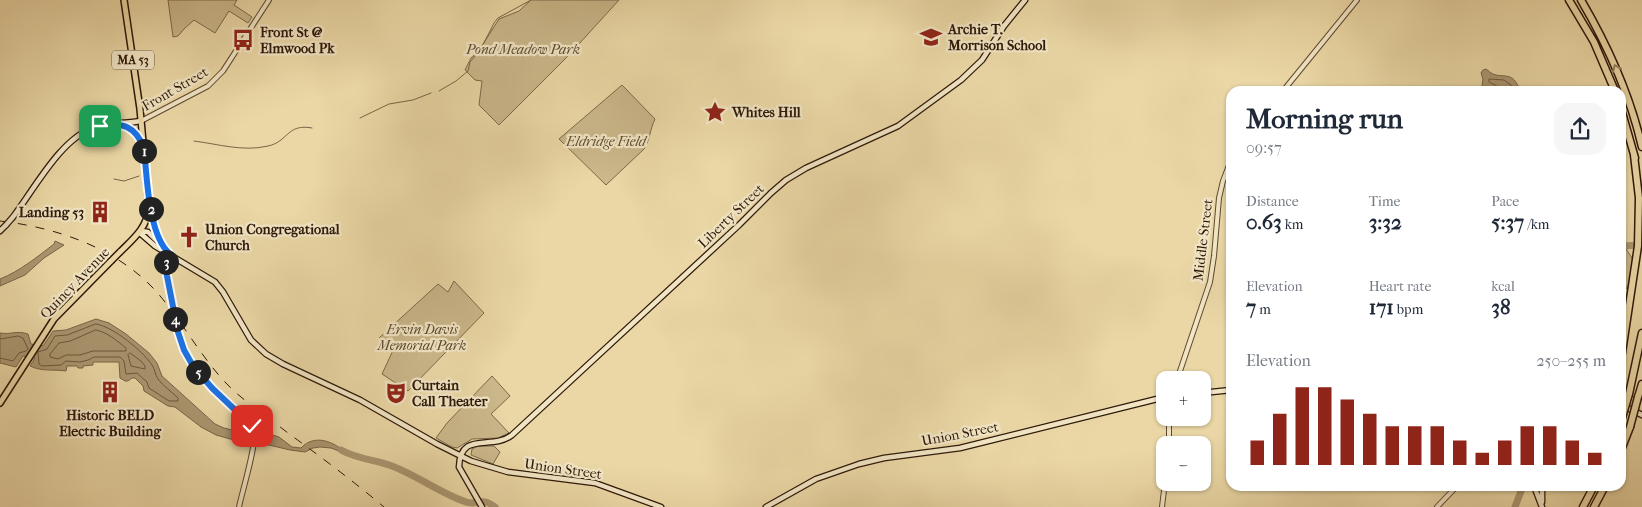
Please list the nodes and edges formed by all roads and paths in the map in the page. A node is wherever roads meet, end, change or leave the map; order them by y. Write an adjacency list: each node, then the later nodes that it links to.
1 (124, 0): 11 (main road, MA 53)
2 (269, 0): 11 (street, Front Street)
3 (1024, 0): 36 (main road, Liberty Street)
4 (1358, 0): 7 (street)
5 (1569, 0): 8 (highway)
6 (1581, 0): 9 (highway, one-way to 6)
7 (1287, 86)
8 (1613, 86)
9 (1623, 86)
10 (1626, 94): 14 (highway, one-way to 10)
11 (141, 121): 12 (main road); 15 (main road, MA 53)
12 (118, 124): 15 (main road); 20 (main road, bridge)
13 (1626, 125): 16 (highway)
14 (1642, 147)
15 (144, 148): 19 (main road, MA 53)
16 (1634, 155): 18 (highway); 24 (highway)
17 (1226, 173): 26 (street, Middle Street)
18 (1642, 198)
19 (149, 200): 21 (main road, MA 53); 22 (main road)
20 (0, 231)
21 (140, 232): 22 (main road); 23 (main road); 31 (main road, Quincy Avenue / MA 53, bridge)
22 (163, 247): 23 (main road)
23 (170, 254): 36 (main road, Union Street); 43 (street, bridge)
24 (1626, 329)
25 (1642, 333): 32 (highway, bridge)
26 (1180, 371)
27 (1642, 384): 35 (highway, bridge)
28 (1226, 391): 29 (main road)
29 (1211, 392)
30 (1156, 399): 46 (main road, Union Street)
31 (0, 403)
32 (1626, 404)
33 (1626, 408): 34 (main road)
34 (1642, 415)
35 (1626, 437)
36 (461, 457): 44 (main road); 45 (main road, Union Street)
37 (1164, 491): 47 (street)
38 (1452, 491): 48 (street)
39 (1536, 491): 49 (main road)
40 (1542, 491): 49 (main road)
41 (1591, 491): 50 (highway)
42 (1602, 491): 51 (highway)
43 (239, 507)
44 (482, 507)
45 (661, 507)
46 (766, 507)
47 (1162, 507)
48 (1437, 507)
49 (1542, 507)
50 (1583, 507)
51 (1594, 507)

